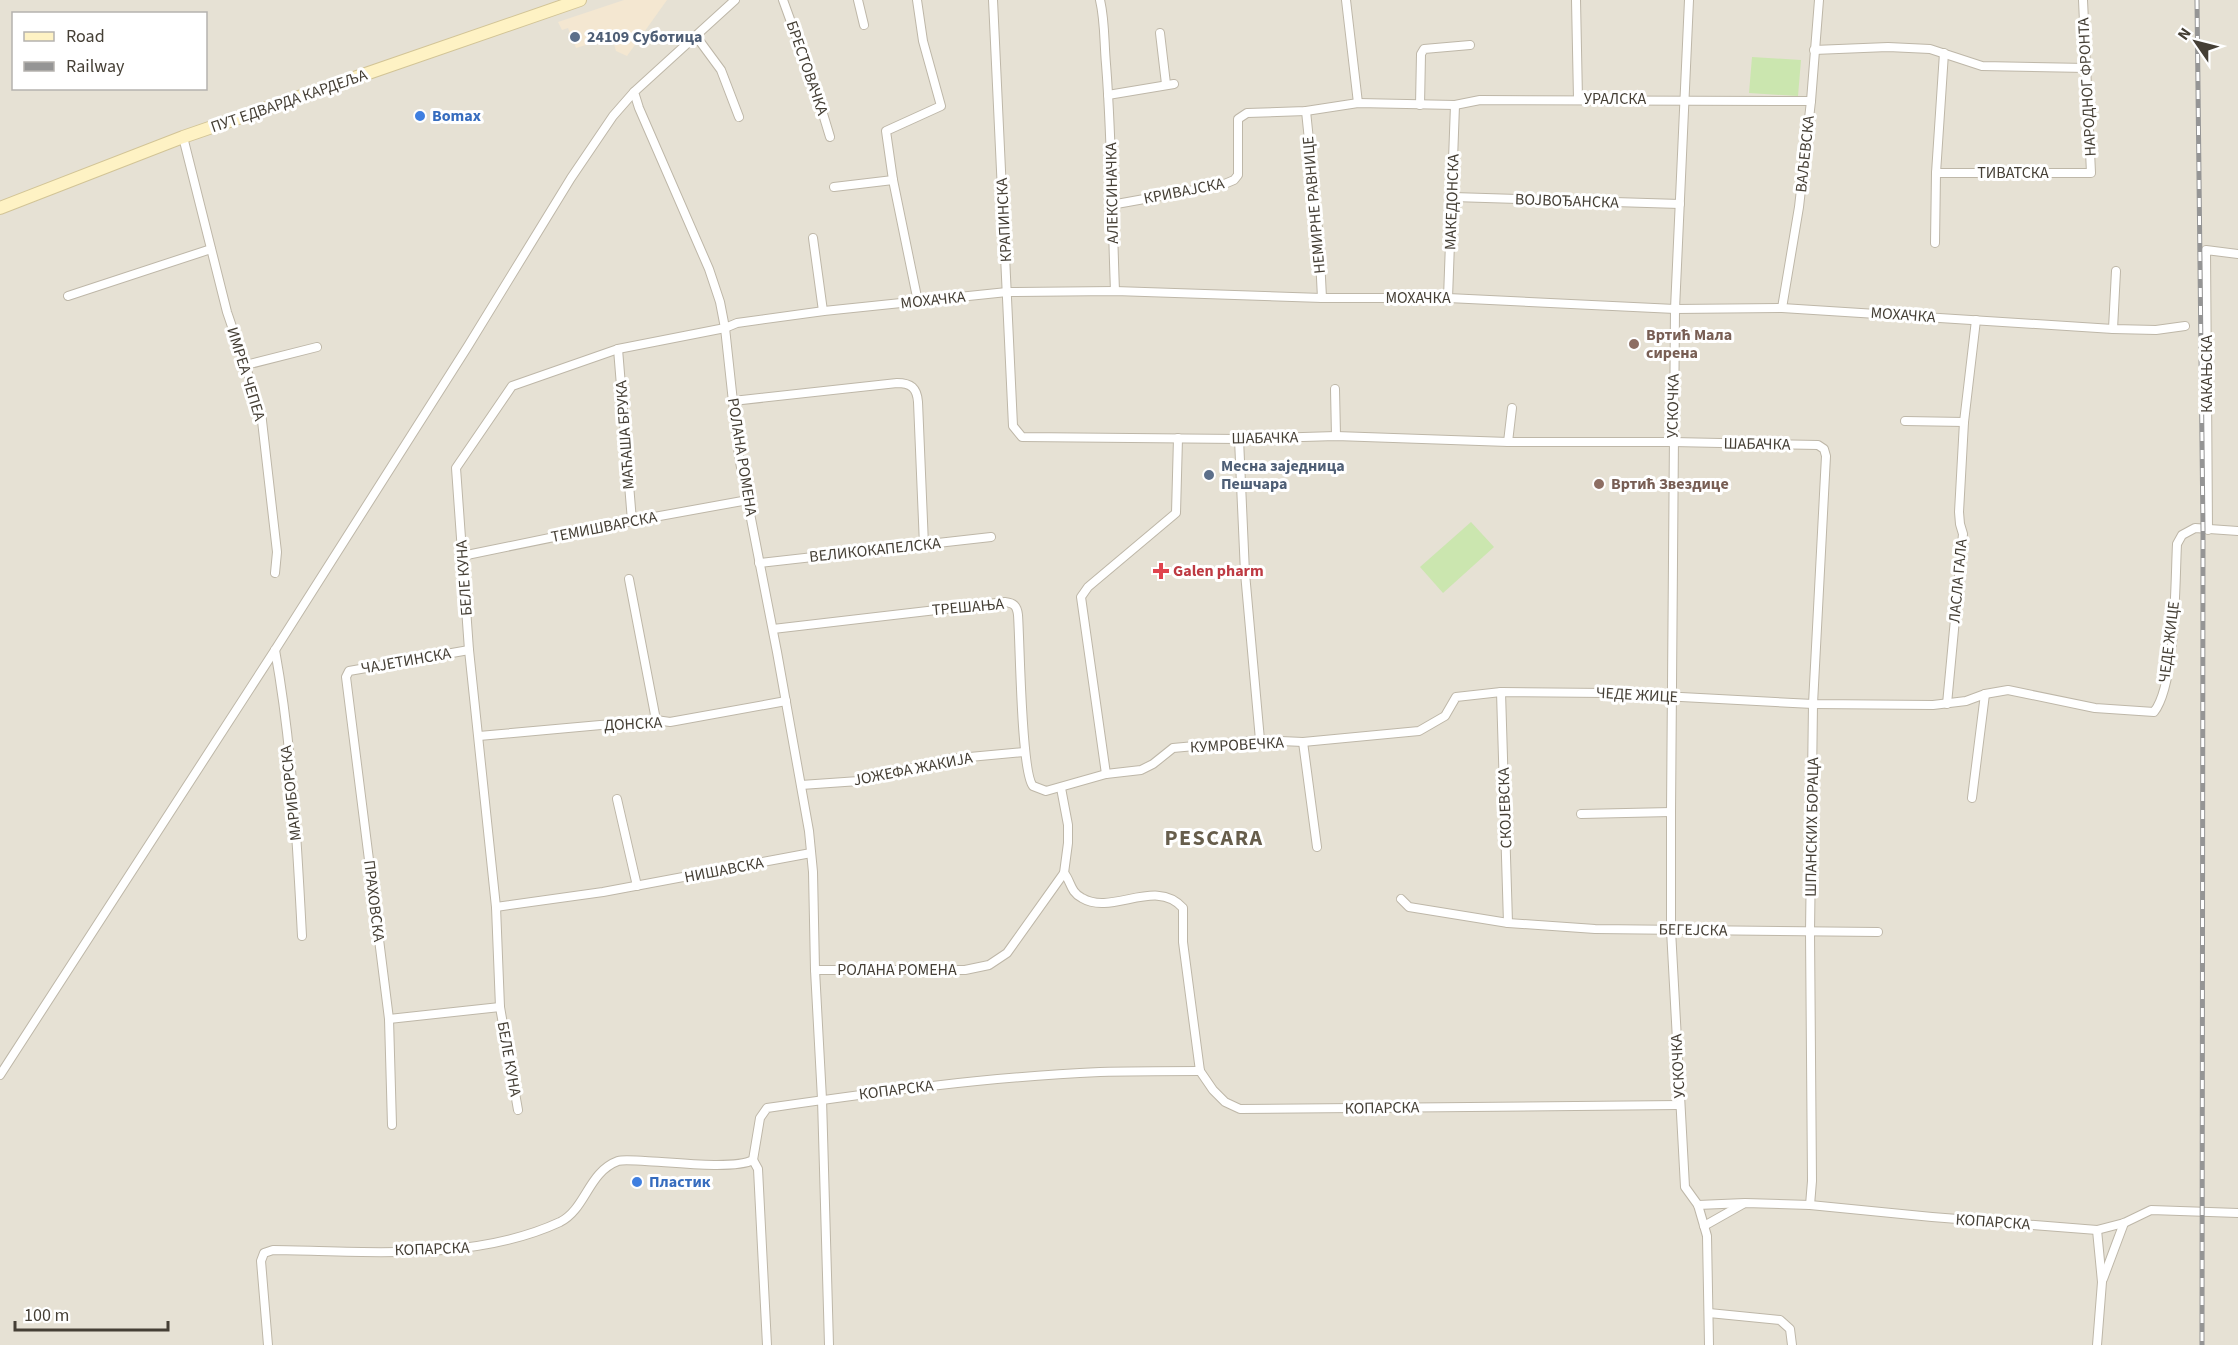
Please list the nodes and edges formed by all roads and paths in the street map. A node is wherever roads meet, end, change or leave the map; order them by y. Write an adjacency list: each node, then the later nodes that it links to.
1 (580, 0): 30 (main road, ПУТ ЕДВАРДА КАРДЕЉА)
2 (735, 0): 15 (street)
3 (783, 0): 31 (street, БРЕСТОВАЧКА)
4 (858, 0): 13 (street)
5 (917, 0): 34 (street)
6 (993, 0): 46 (street, КРАПИНСКА)
7 (1100, 0): 21 (street, АЛЕКСИНАЧКА)
8 (1346, 0): 25 (street)
9 (1576, 0): 22 (street)
10 (1689, 0): 23 (street, УСКОЧКА)
11 (1819, 0): 17 (street, ВАЉЕВСКА)
12 (2083, 0): 19 (street, НАРОДНОГ ФРОНТА)
13 (864, 26)
14 (1160, 33): 21 (street)
15 (696, 36): 20 (street); 29 (street)
16 (1470, 45): 26 (street)
17 (1814, 50): 18 (street); 24 (street, ВАЉЕВСКА)
18 (1944, 53): 19 (street); 32 (street)
19 (2087, 68): 33 (street, НАРОДНОГ ФРОНТА)
20 (634, 92): 56 (street, РОЛАНА РОМЕНА); 85 (street)
21 (1108, 95): 38 (street, АЛЕКСИНАЧКА)
22 (1578, 99): 23 (street, УРАЛСКА); 27 (street, УРАЛСКА)
23 (1686, 100): 24 (street, УРАЛСКА); 37 (street, УСКОЧКА)
24 (1811, 101): 51 (street, ВАЉЕВСКА)
25 (1358, 103): 26 (street, УРАЛСКА); 28 (street, УРАЛСКА)
26 (1420, 105): 27 (street, УРАЛСКА)
27 (1455, 105): 36 (street, МАКЕДОНСКА)
28 (1306, 111): 38 (street, КРИВАЈСКА); 48 (street, НЕМИРНЕ РАВНИЦЕ)
29 (739, 117)
30 (183, 137): 39 (main road, ПУТ ЕДВАРДА КАРДЕЉА); 42 (street, ИМРЕА ЧЕПЕА)
31 (830, 137)
32 (1936, 173): 33 (street, ТИВАТСКА); 41 (street)
33 (2091, 173)
34 (893, 180): 35 (street); 50 (street)
35 (834, 187)
36 (1453, 197): 37 (street, ВОЈВОЂАНСКА); 49 (street, МАКЕДОНСКА)
37 (1680, 204): 52 (street, УСКОЧКА)
38 (1112, 205): 45 (street, АЛЕКСИНАЧКА)
39 (0, 208)
40 (813, 238): 53 (street)
41 (1935, 243)
42 (211, 249): 47 (street); 60 (street, ИМРЕА ЧЕПЕА)
43 (2238, 254): 75 (street, КАКАЊСКА)
44 (2116, 271): 57 (street)
45 (1115, 291): 46 (street, МОХАЧКА); 48 (street, МОХАЧКА)
46 (1007, 292): 50 (street, МОХАЧКА); 67 (street, КРАПИНСКА)
47 (68, 296)
48 (1322, 298): 49 (street, МОХАЧКА)
49 (1449, 298): 52 (street, МОХАЧКА)
50 (918, 302): 53 (street, МОХАЧКА)
51 (1782, 308): 52 (street, МОХАЧКА); 54 (street, МОХАЧКА)
52 (1675, 309): 71 (street, УСКОЧКА)
53 (823, 311): 56 (street, МОХАЧКА)
54 (1976, 320): 57 (street, МОХАЧКА); 65 (street, ЛАСЛА ГАЛА)
55 (2185, 326): 57 (street, МОХАЧКА)
56 (725, 328): 59 (street, БЕЛЕ КУНА); 62 (street, РОЛАНА РОМЕНА)
57 (2113, 329)
58 (317, 347): 60 (street)
59 (618, 349): 74 (street, МАЋАША БРУКА); 79 (street, БЕЛЕ КУНА)
60 (246, 365): 81 (street, ИМРЕА ЧЕПЕА)
61 (1335, 389): 66 (street)
62 (733, 401): 73 (street, РОЛАНА РОМЕНА); 78 (street)
63 (1512, 408): 70 (street)
64 (1905, 421): 65 (street)
65 (1964, 422): 92 (street, ЛАСЛА ГАЛА)
66 (1336, 436): 69 (street, ШАБАЧКА); 70 (street, ШАБАЧКА)
67 (1022, 437): 68 (street, ШАБАЧКА)
68 (1178, 438): 69 (street, ШАБАЧКА); 98 (street)
69 (1239, 439): 95 (street)
70 (1508, 442): 71 (street, ШАБАЧКА)
71 (1673, 442): 72 (street, ШАБАЧКА); 89 (street, УСКОЧКА)
72 (1824, 449): 91 (street, ШПАНСКИХ БОРАЦА)
73 (748, 500): 74 (street, ТЕМИШВАРСКА); 80 (street, РОЛАНА РОМЕНА)
74 (632, 521): 79 (street, ТЕМИШВАРСКА)
75 (2208, 530): 76 (street); 88 (street, ЧЕДЕ ЖИЦЕ)
76 (2238, 531)
77 (991, 537): 78 (street, ВЕЛИКОКАПЕЛСКА)
78 (924, 545): 80 (street, ВЕЛИКОКАПЕЛСКА)
79 (462, 556): 84 (street, БЕЛЕ КУНА)
80 (759, 563): 83 (street, РОЛАНА РОМЕНА)
81 (275, 573)
82 (629, 579): 93 (street)
83 (773, 629): 90 (street, РОЛАНА РОМЕНА); 97 (street, ТРЕШАЊА)
84 (469, 650): 86 (street, ЧАЈЕТИНСКА); 94 (street, БЕЛЕ КУНА)
85 (275, 651): 115 (street, МАРИБОРСКА); 120 (street)
86 (346, 677): 118 (street, ПРАХОВСКА)
87 (1501, 692): 89 (street, ЧЕДЕ ЖИЦЕ); 96 (street, ЧЕДЕ ЖИЦЕ); 111 (street, СКОЈЕВСКА)
88 (1985, 693): 92 (street, ЧЕДЕ ЖИЦЕ); 101 (street)
89 (1673, 697): 91 (street, ЧЕДЕ ЖИЦЕ); 103 (street, УСКОЧКА)
90 (786, 701): 93 (street, ДОНСКА); 99 (street, РОЛАНА РОМЕНА)
91 (1813, 704): 92 (street, ЧЕДЕ ЖИЦЕ); 113 (street, ШПАНСКИХ БОРАЦА)
92 (1947, 704)
93 (656, 720): 94 (street, ДОНСКА)
94 (479, 736): 110 (street, БЕЛЕ КУНА)
95 (1260, 740): 96 (street, КУМРОВЕЧКА); 98 (street, КУМРОВЕЧКА)
96 (1304, 742): 105 (street)
97 (1024, 752): 99 (street, ЈОЖЕФА ЖАКИЈА); 100 (street, КУМРОВЕЧКА)
98 (1106, 774): 100 (street, КУМРОВЕЧКА)
99 (801, 785): 106 (street, РОЛАНА РОМЕНА)
100 (1061, 788): 107 (street, РОЛАНА РОМЕНА)
101 (1972, 798)
102 (617, 799): 108 (street)
103 (1671, 812): 104 (street); 112 (street, УСКОЧКА)
104 (1581, 814)
105 (1317, 847)
106 (811, 853): 108 (street, НИШАВСКА); 116 (street, РОЛАНА РОМЕНА)
107 (1064, 873): 116 (street, РОЛАНА РОМЕНА); 119 (street)
108 (637, 886): 110 (street, НИШАВСКА)
109 (1401, 898): 111 (street, БЕГЕЈСКА)
110 (496, 907): 117 (street, БЕЛЕ КУНА)
111 (1508, 923): 112 (street, БЕГЕЈСКА)
112 (1671, 930): 113 (street, БЕГЕЈСКА); 122 (street, УСКОЧКА)
113 (1810, 932): 114 (street, БЕГЕЈСКА); 128 (street, ШПАНСКИХ БОРАЦА)
114 (1878, 932)
115 (302, 936)
116 (815, 970): 121 (street, РОЛАНА РОМЕНА)
117 (500, 1007): 118 (street, БЕЛЕ КУНА); 123 (street, БЕЛЕ КУНА)
118 (389, 1018): 124 (street, ПРАХОВСКА)
119 (1200, 1071): 121 (street, КОПАРСКА); 122 (street, КОПАРСКА)
120 (0, 1075)
121 (822, 1099): 125 (street, КОПАРСКА); 137 (street, РОЛАНА РОМЕНА)
122 (1680, 1105): 127 (street, УСКОЧКА)
123 (518, 1110)
124 (392, 1125)
125 (753, 1160): 135 (street, КОПАРСКА); 136 (street)
126 (1745, 1203): 127 (street, КОПАРСКА); 128 (street, КОПАРСКА); 131 (street)
127 (1698, 1205): 131 (street, УСКОЧКА)
128 (1810, 1205): 132 (street, КОПАРСКА)
129 (2238, 1213): 130 (street, КОПАРСКА)
130 (2124, 1223): 132 (street, КОПАРСКА); 133 (street)
131 (1704, 1226): 134 (street, УСКОЧКА)
132 (2097, 1230): 133 (street)
133 (2102, 1282): 140 (street)
134 (1709, 1314): 138 (street, УСКОЧКА); 139 (street)
135 (268, 1345)
136 (767, 1345)
137 (829, 1345)
138 (1709, 1345)
139 (1792, 1345)
140 (2097, 1345)

